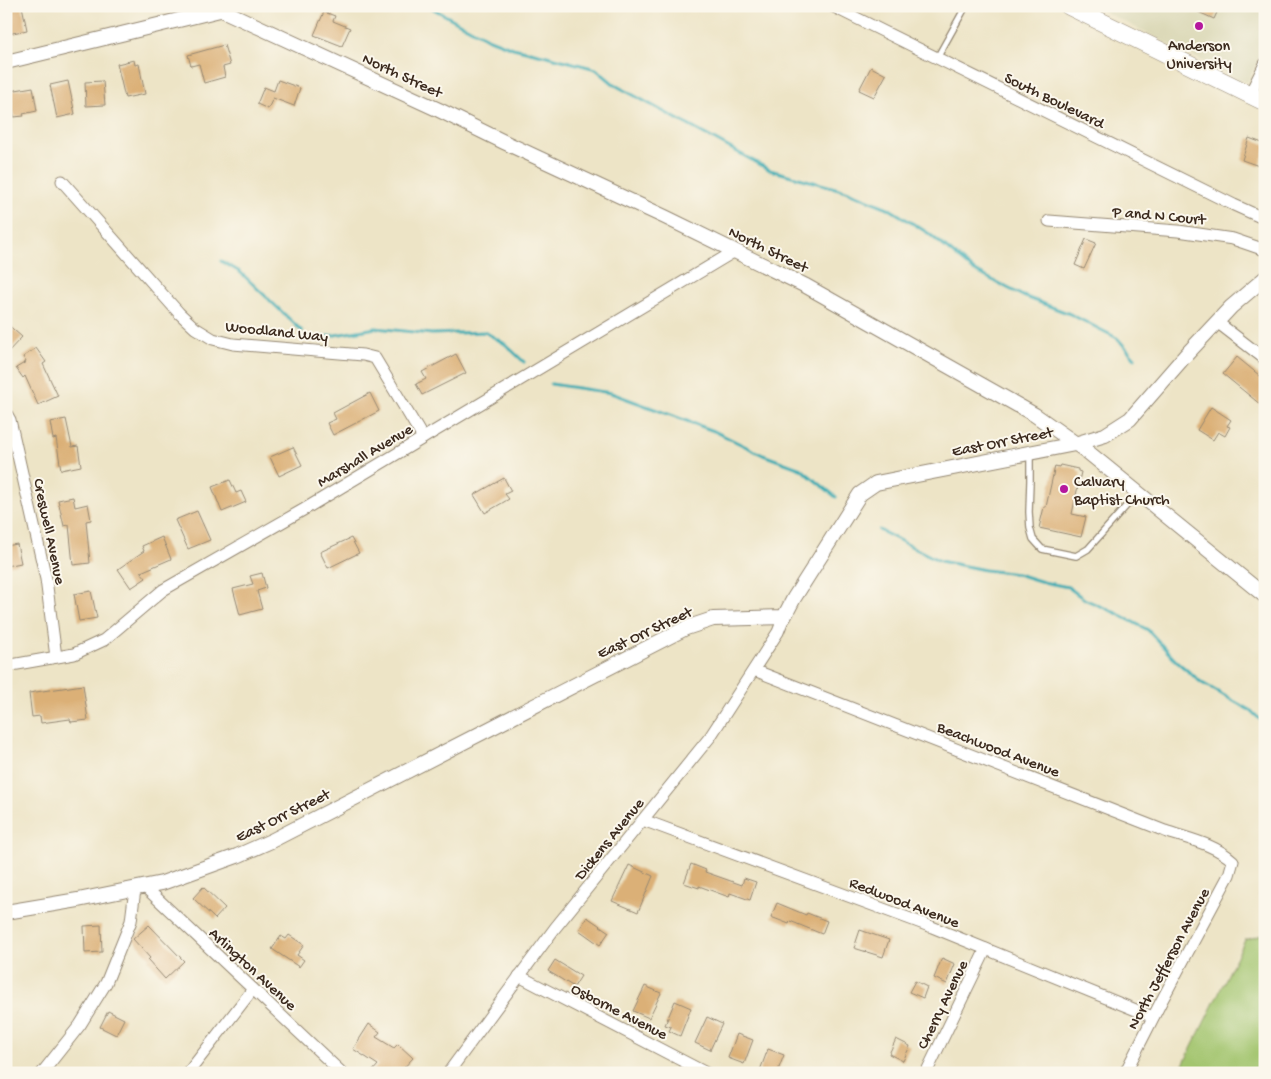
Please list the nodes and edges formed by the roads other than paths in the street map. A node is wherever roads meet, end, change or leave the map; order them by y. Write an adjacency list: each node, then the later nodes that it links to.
1 (832, 6): 5 (street, South Boulevard)
2 (966, 6): 5 (lane)
3 (1068, 6): 8 (main road)
4 (223, 7): 6 (street); 13 (street, North Street)
5 (937, 58): 10 (street, South Boulevard)
6 (6, 62)
7 (1265, 64): 8 (street)
8 (1257, 98)
9 (62, 180): 18 (street, Woodland Way)
10 (1265, 219)
11 (1048, 221): 12 (street, P and N Court)
12 (1265, 250)
13 (735, 251): 18 (street, Marshall Avenue); 19 (street, North Street)
14 (1265, 278): 15 (street, East Orr Street)
15 (1217, 322): 16 (street); 19 (street, East Orr Street)
16 (1265, 358)
17 (6, 413): 24 (street, Creswell Avenue)
18 (423, 438): 24 (street, Marshall Avenue)
19 (1075, 444): 20 (street, East Orr Street); 21 (street, North Street)
20 (1030, 453): 21 (lane); 23 (street, East Orr Street)
21 (1138, 493): 22 (street, North Street)
22 (1265, 596)
23 (784, 617): 26 (street, Dickens Avenue); 29 (street, East Orr Street)
24 (56, 657): 25 (street, Marshall Avenue)
25 (6, 666)
26 (754, 670): 27 (street, Dickens Avenue); 28 (street, Beachwood Avenue)
27 (643, 820): 31 (street, Redwood Avenue); 32 (street, Dickens Avenue)
28 (1230, 859): 34 (street, North Jefferson Avenue)
29 (140, 888): 30 (street, East Orr Street); 33 (street, Arlington Avenue); 35 (street)
30 (6, 912)
31 (986, 949): 34 (street, Redwood Avenue); 40 (street, Cherry Avenue)
32 (519, 976): 38 (street, Dickens Avenue); 39 (street, Osborne Avenue)
33 (253, 989): 36 (street); 37 (street, Arlington Avenue)
34 (1154, 1017): 41 (street, North Jefferson Avenue)
35 (42, 1073)
36 (188, 1073)
37 (342, 1073)
38 (448, 1073)
39 (706, 1073)
40 (926, 1073)
41 (1125, 1073)

